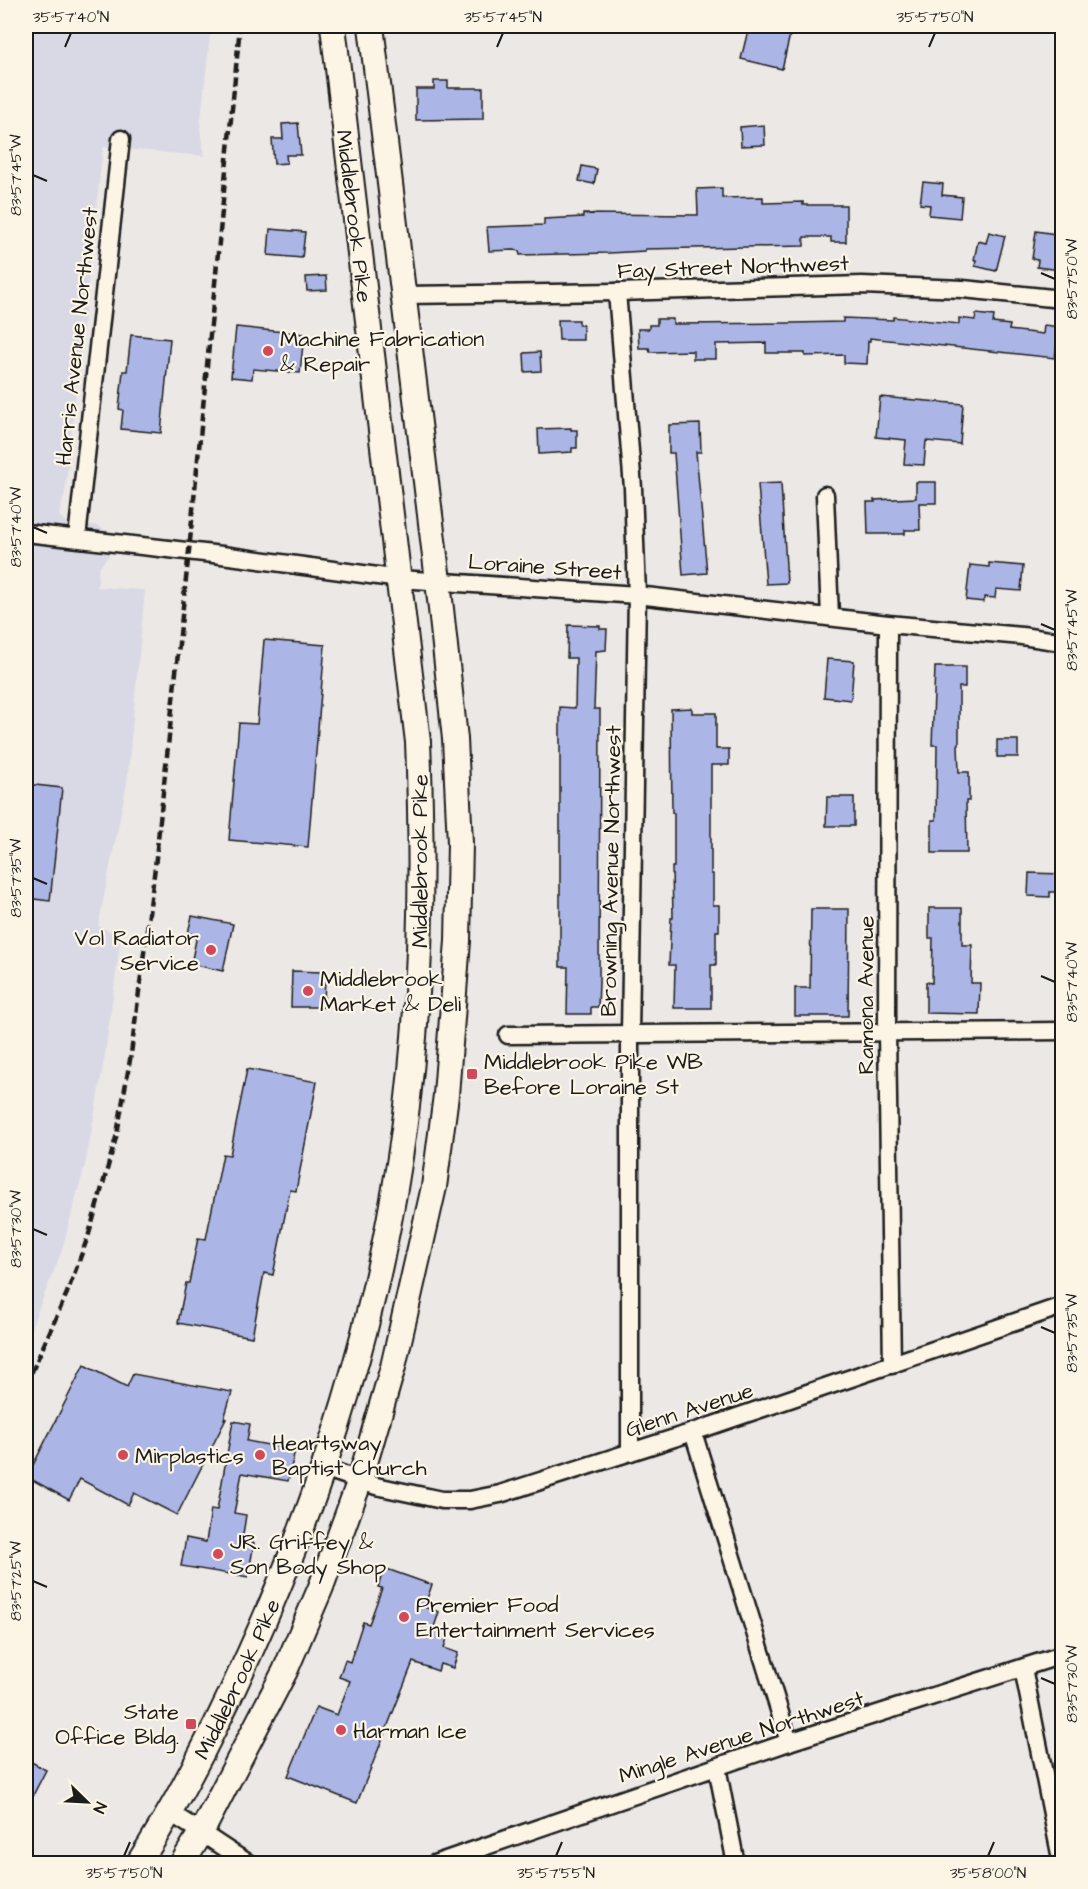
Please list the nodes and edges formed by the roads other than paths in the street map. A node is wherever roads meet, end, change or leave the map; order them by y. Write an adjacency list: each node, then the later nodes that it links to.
1 (333, 26): 10 (main road, Middlebrook Pike)
2 (371, 26): 5 (main road, Middlebrook Pike)
3 (121, 139): 9 (street, Harris Avenue Northwest)
4 (617, 292): 5 (street, Fay Street Northwest); 6 (street, Fay Street Northwest); 12 (street, Browning Avenue Northwest)
5 (403, 295): 11 (main road, Middlebrook Pike)
6 (1062, 299)
7 (825, 495): 13 (street)
8 (26, 533): 9 (street, Loraine Street)
9 (77, 538): 10 (street, Loraine Street)
10 (400, 579): 11 (street, Loraine Street); 20 (main road, Middlebrook Pike)
11 (438, 581): 12 (street, Loraine Street); 21 (main road, Middlebrook Pike)
12 (637, 595): 13 (street, Loraine Street); 18 (street, Browning Avenue Northwest)
13 (830, 617): 14 (street, Loraine Street)
14 (888, 624): 15 (street, Loraine Street); 17 (street, Ramona Avenue)
15 (1062, 642)
16 (1062, 1031): 17 (street)
17 (887, 1032): 18 (street); 23 (street, Ramona Avenue)
18 (630, 1034): 19 (street); 25 (street, Browning Avenue Northwest)
19 (508, 1035)
20 (414, 1037): 21 (main road); 26 (main road, Middlebrook Pike)
21 (452, 1038): 27 (main road, Middlebrook Pike)
22 (1062, 1306): 23 (street, Glenn Avenue)
23 (892, 1365): 24 (street, Glenn Avenue)
24 (693, 1432): 25 (street, Glenn Avenue); 30 (street)
25 (630, 1452): 27 (street, Glenn Avenue)
26 (324, 1468): 27 (street, Glenn Avenue); 32 (main road, Middlebrook Pike)
27 (360, 1480): 33 (main road, Middlebrook Pike)
28 (1062, 1655): 29 (street, Mingle Avenue Northwest)
29 (1023, 1668): 30 (street, Mingle Avenue Northwest); 39 (street)
30 (789, 1742): 31 (street, Mingle Avenue Northwest)
31 (717, 1767): 37 (street, Mingle Avenue Northwest); 38 (street)
32 (170, 1813): 33 (street); 34 (main road, Middlebrook Pike)
33 (202, 1832): 35 (main road, Middlebrook Pike); 36 (street)
34 (138, 1863)
35 (182, 1863)
36 (250, 1863)
37 (435, 1863)
38 (736, 1863)
39 (1062, 1863)

